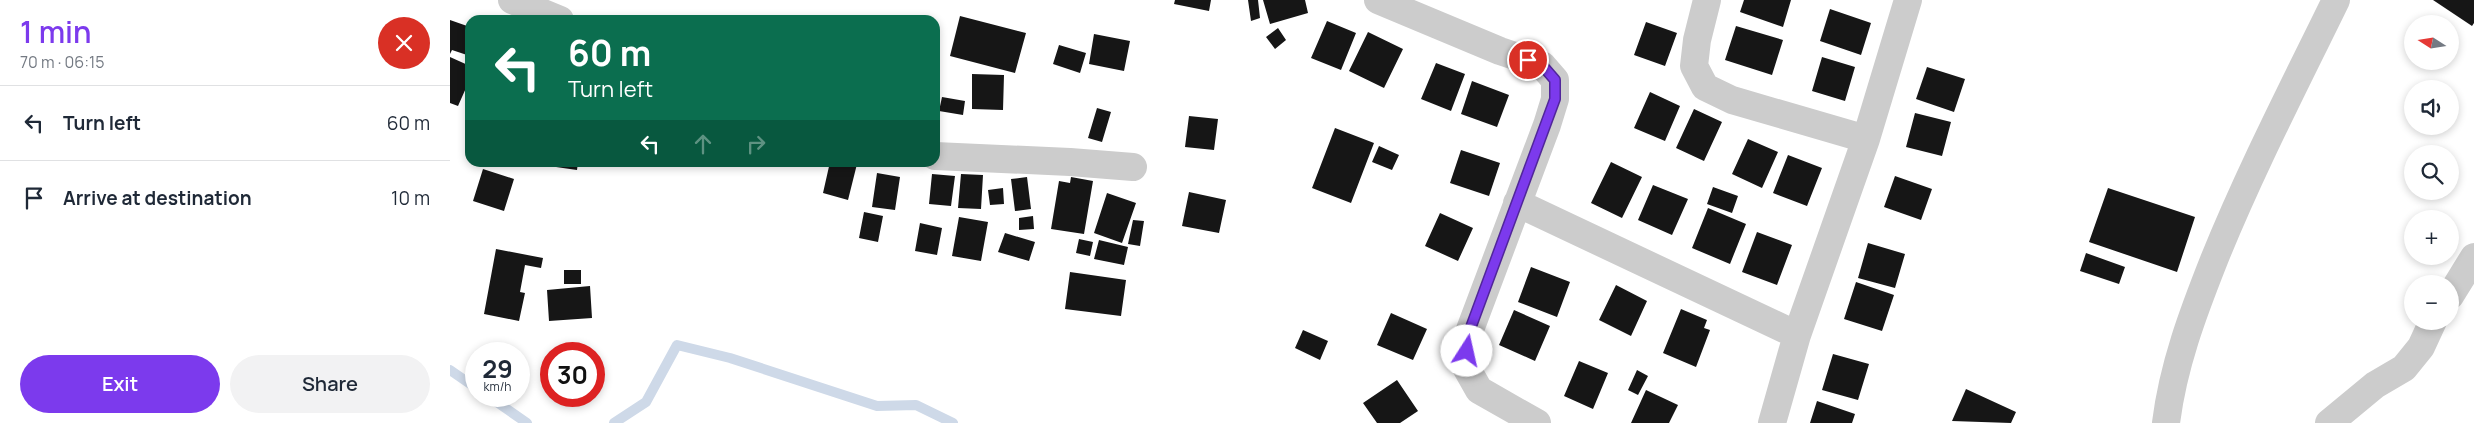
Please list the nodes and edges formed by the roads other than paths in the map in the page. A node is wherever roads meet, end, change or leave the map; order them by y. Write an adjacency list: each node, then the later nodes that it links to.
1 (512, 0): 6 (street)
2 (1378, 0): 10 (street)
3 (1707, 0): 7 (street)
4 (1908, 0): 7 (street)
5 (2336, 0): 17 (street)
6 (548, 15)
7 (1866, 139): 14 (street)
8 (940, 156): 9 (street)
9 (1133, 168)
10 (1517, 204): 14 (street); 15 (street)
11 (2474, 257): 12 (street)
12 (2459, 281)
13 (2429, 330): 18 (street)
14 (1797, 335): 16 (street)
15 (1537, 423)
16 (1772, 423)
17 (2166, 423)
18 (2328, 423)

